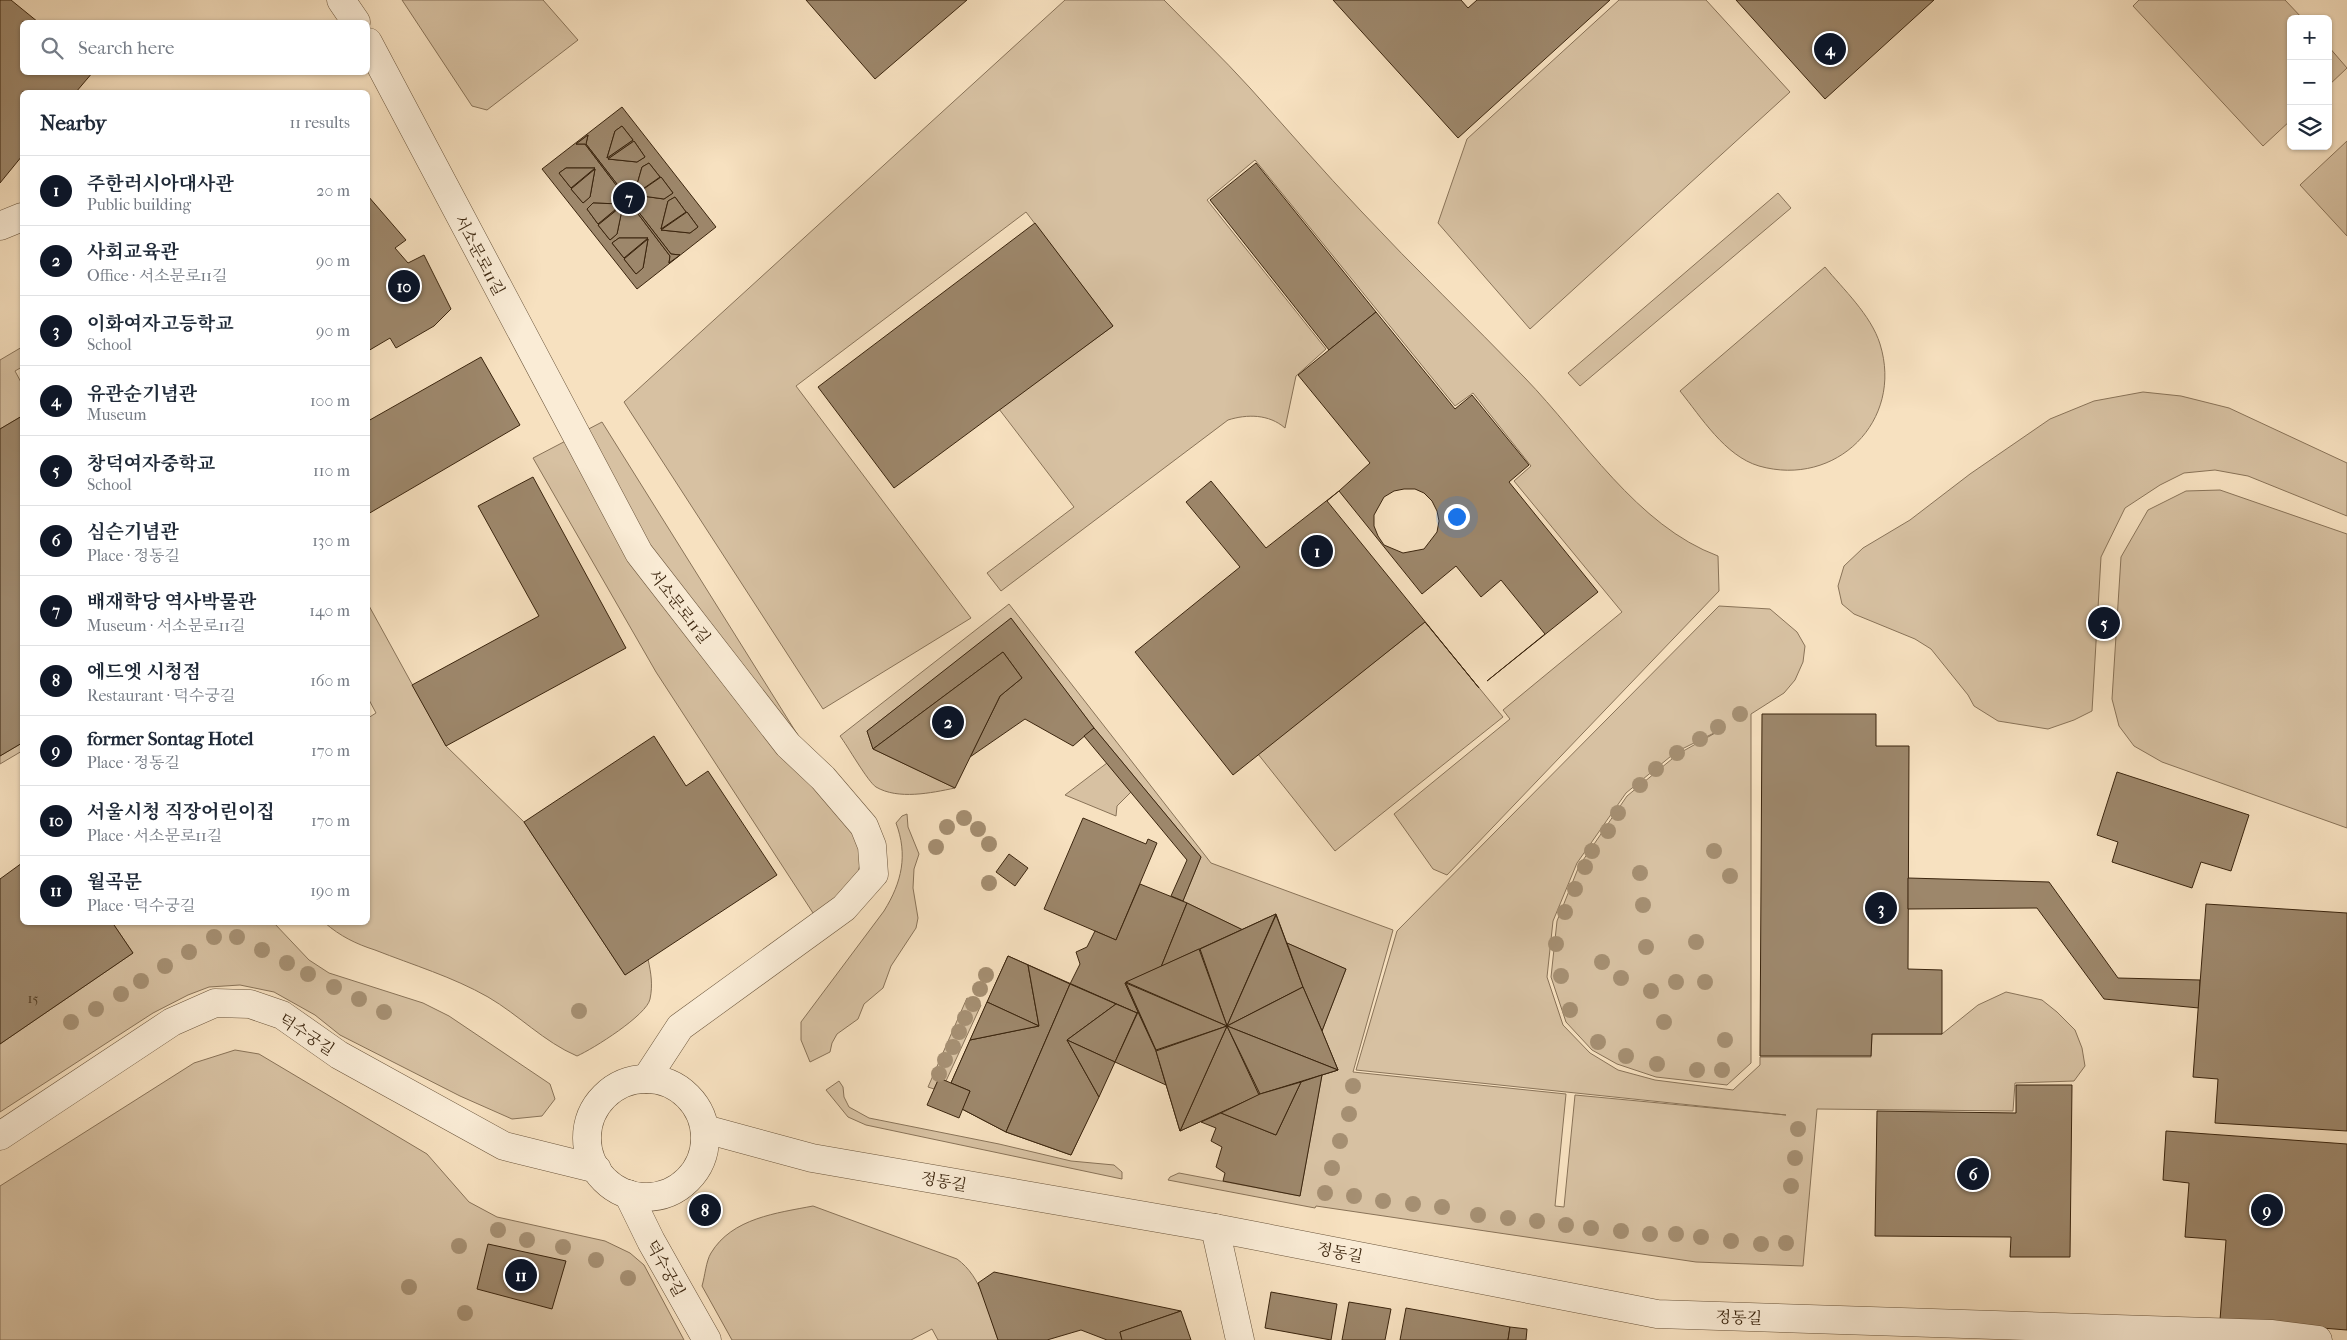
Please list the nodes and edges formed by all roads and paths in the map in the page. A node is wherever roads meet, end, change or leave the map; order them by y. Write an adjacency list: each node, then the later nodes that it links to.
1 (341, 0): 2 (street)
2 (355, 20)
3 (370, 46): 6 (street, 서소문로11길)
4 (20, 217): 5 (street)
5 (0, 226)
6 (646, 1079): 7 (street); 9 (street)
7 (705, 1129): 10 (street); 11 (street, 정동길)
8 (0, 1136): 9 (street, 덕수궁길)
9 (597, 1169): 10 (street)
10 (628, 1194): 13 (street, 덕수궁길)
11 (1215, 1228): 12 (street, 정동길); 14 (street)
12 (2271, 1337): 15 (street, 정동길)
13 (707, 1340)
14 (1240, 1340)
15 (2318, 1340)

